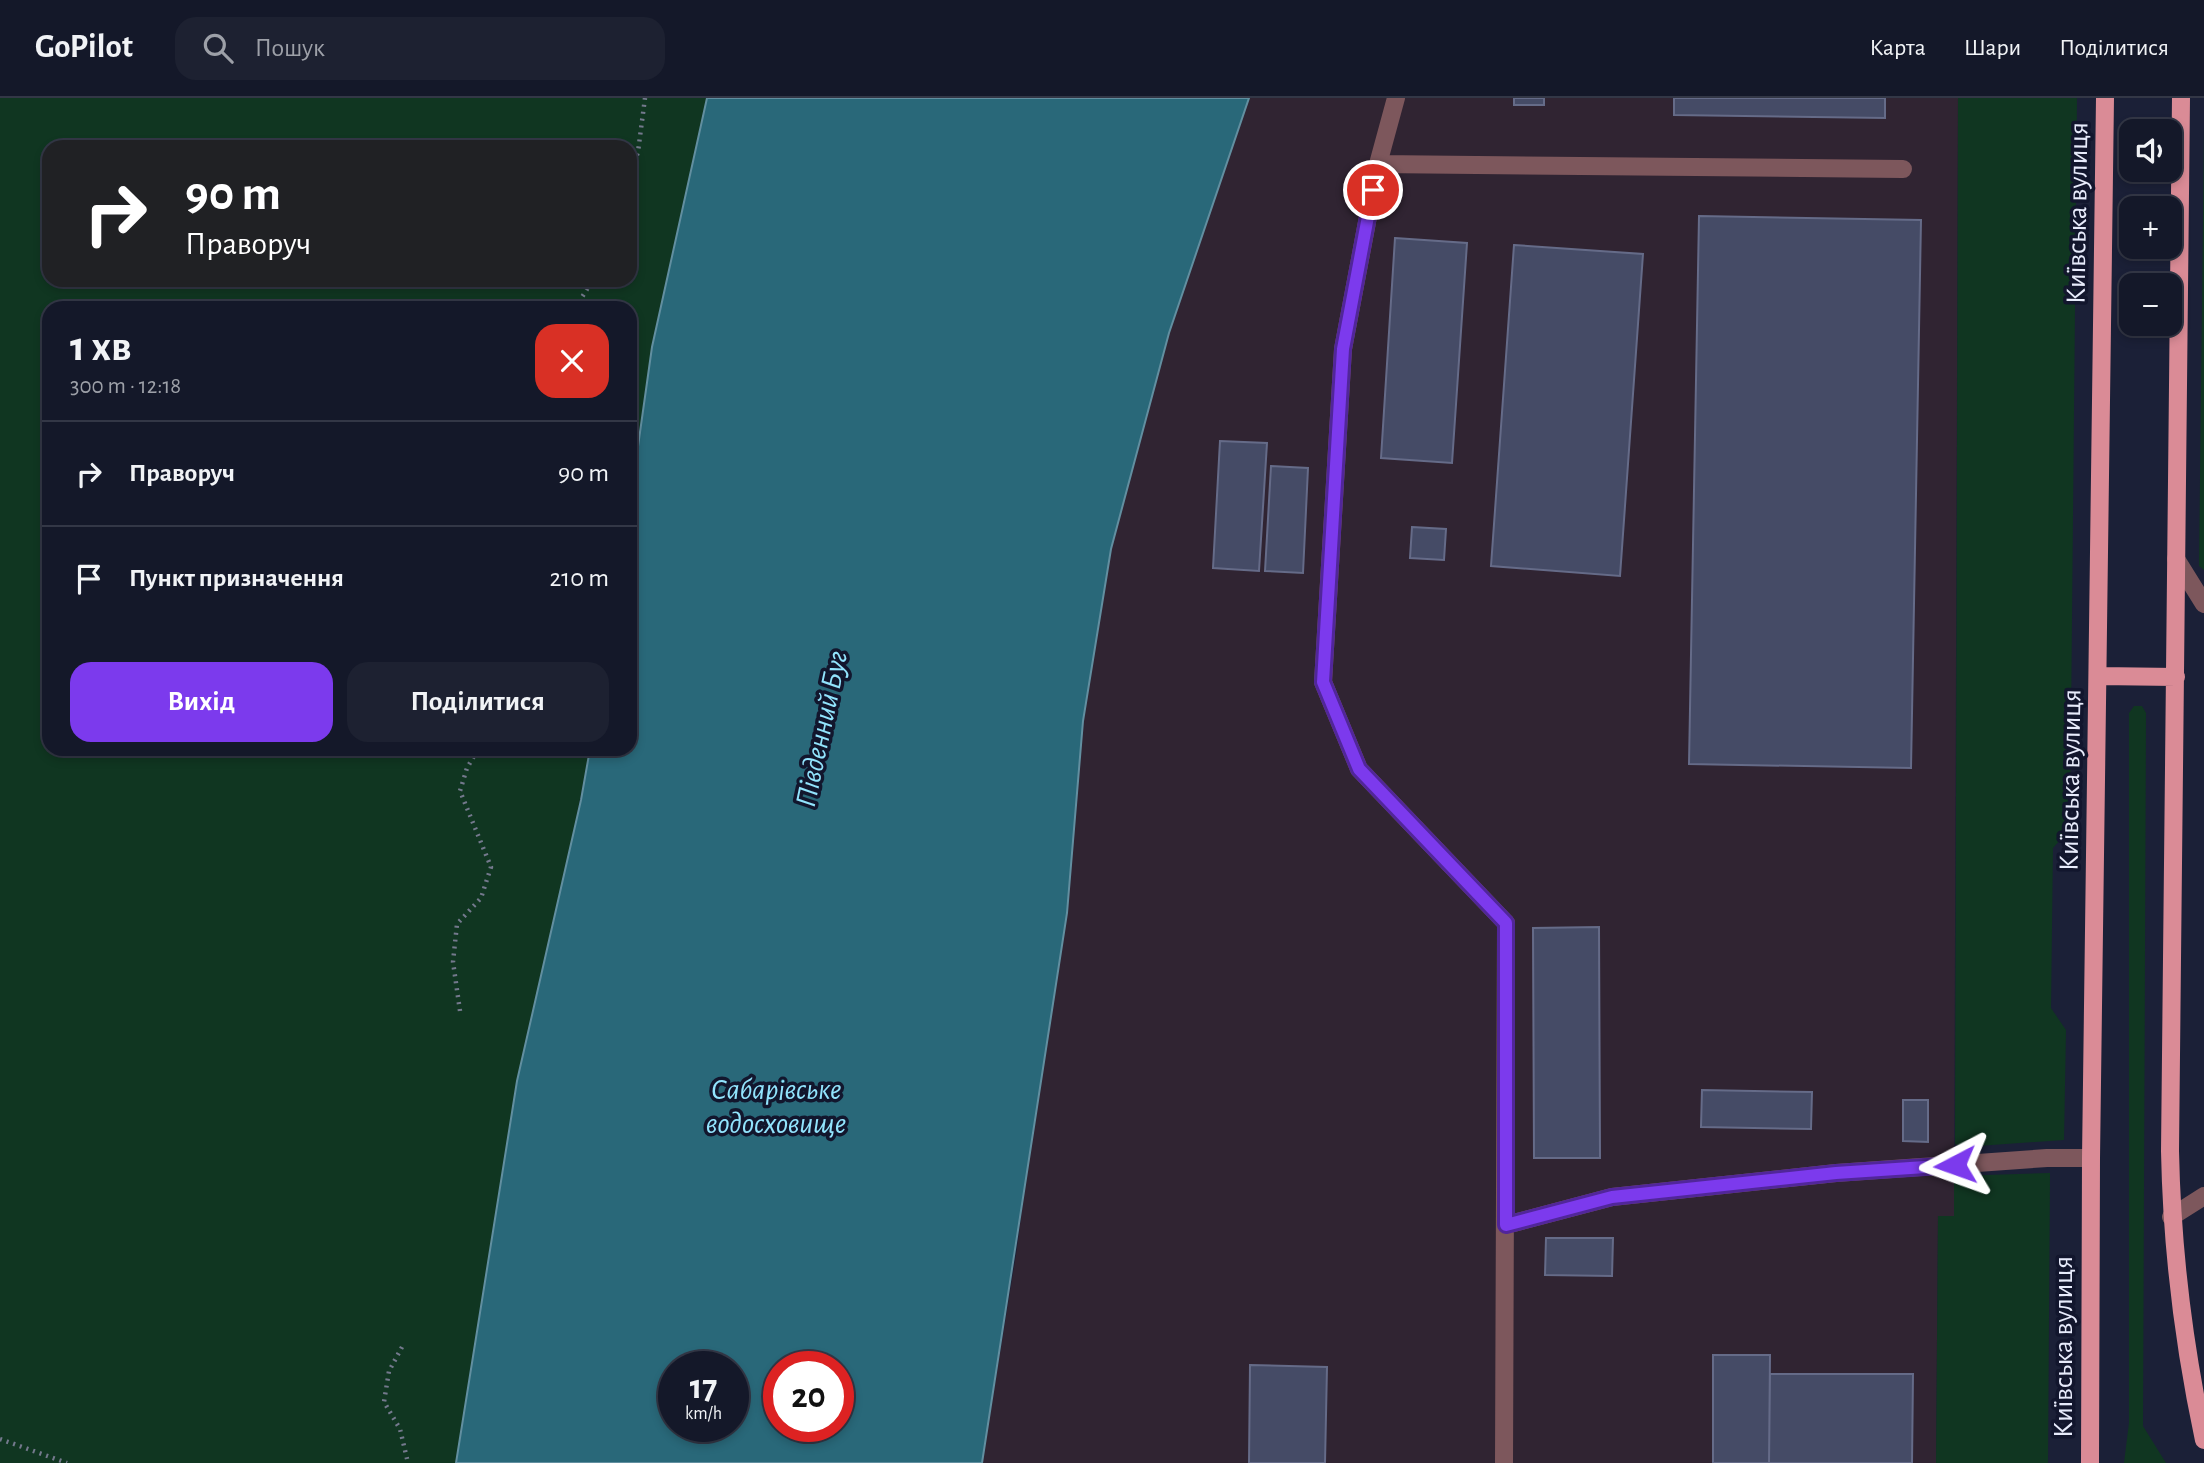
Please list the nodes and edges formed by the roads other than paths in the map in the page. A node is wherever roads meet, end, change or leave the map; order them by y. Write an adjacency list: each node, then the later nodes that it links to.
1 (1396, 98): 4 (lane)
2 (2105, 98): 8 (main road, Київська вулиця)
3 (2181, 98): 6 (main road)
4 (1378, 164): 5 (lane); 13 (lane)
5 (1903, 169)
6 (2176, 559): 7 (lane); 9 (main road)
7 (2204, 604)
8 (2099, 676): 9 (main road); 10 (main road, Київська вулиця)
9 (2175, 677): 12 (main road)
10 (2091, 1158): 13 (lane); 16 (main road, Київська вулиця)
11 (2204, 1196): 12 (lane)
12 (2171, 1217): 14 (main road)
13 (1506, 1225): 15 (lane)
14 (2204, 1440)
15 (1504, 1463)
16 (2090, 1463)

